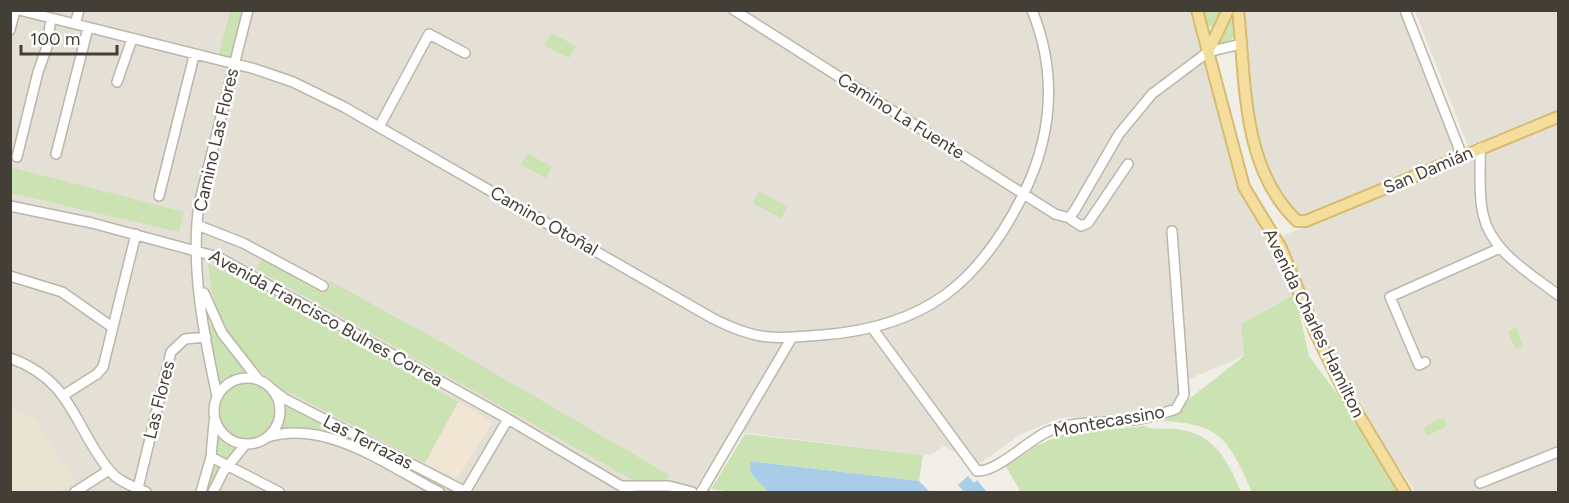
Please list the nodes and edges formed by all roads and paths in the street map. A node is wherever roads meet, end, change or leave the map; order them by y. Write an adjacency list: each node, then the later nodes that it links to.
1 (17, 10): 10 (street, Camino Otoñal); 15 (street)
2 (79, 10): 13 (street)
3 (248, 10): 22 (street, Camino Las Flores)
4 (734, 10): 31 (street, Camino La Fuente)
5 (1032, 10): 31 (street, Camino Otoñal)
6 (1197, 10): 12 (main road, Avenida Charles Hamilton)
7 (1228, 10): 16 (main road)
8 (1238, 10): 18 (main road, Avenida Charles Hamilton)
9 (1405, 10): 28 (street)
10 (39, 13): 11 (street, Camino Otoñal)
11 (51, 18): 13 (street, Camino Otoñal); 29 (street)
12 (1200, 22): 16 (main road); 19 (main road, Avenida Charles Hamilton)
13 (75, 24): 14 (street, Camino Otoñal)
14 (88, 28): 17 (street, Camino Otoñal); 27 (street)
15 (10, 30)
16 (1215, 34): 19 (main road)
17 (132, 39): 21 (street, Camino Otoñal); 23 (street)
18 (1241, 44): 19 (street); 35 (main road, Avenida Charles Hamilton)
19 (1208, 52): 34 (street); 77 (main road, Avenida Charles Hamilton)
20 (465, 53): 25 (street)
21 (194, 56): 22 (street, Camino Otoñal); 32 (street)
22 (234, 65): 25 (street, Camino Otoñal); 36 (street, Camino Las Flores)
23 (117, 82)
24 (1558, 117): 26 (main road, San Damián)
25 (379, 127): 48 (street, Camino Otoñal)
26 (1480, 148): 28 (main road, San Damián); 39 (street)
27 (56, 154)
28 (1462, 156): 35 (main road, San Damián)
29 (17, 157)
30 (1128, 164): 34 (street, Camino La Fuente)
31 (1023, 194): 34 (street, Camino La Fuente); 46 (street, Camino Otoñal)
32 (159, 195)
33 (10, 206): 38 (street, Avenida Francisco Bulnes Correa)
34 (1069, 218)
35 (1297, 221)
36 (197, 225): 40 (street, Camino Las Flores); 43 (street)
37 (1172, 231): 46 (street, Montecassino)
38 (136, 234): 40 (street, Avenida Francisco Bulnes Correa); 45 (street)
39 (1500, 248): 44 (street); 50 (street)
40 (197, 249): 41 (street, Camino Las Flores); 56 (street, Avenida Francisco Bulnes Correa)
41 (199, 272): 47 (street, Camino Las Flores); 51 (street, Camino Las Flores)
42 (10, 276): 45 (street)
43 (323, 286)
44 (1558, 295)
45 (112, 327): 53 (street)
46 (873, 329): 48 (street, Camino Otoñal)
47 (206, 337): 54 (street, Camino Las Flores); 67 (street, Las Flores)
48 (791, 339): 76 (street)
49 (10, 358): 53 (street)
50 (1425, 362)
51 (258, 379): 52 (street); 54 (street)
52 (272, 389): 57 (street); 59 (street, Las Terrazas)
53 (64, 395): 64 (street)
54 (217, 396): 55 (street)
55 (215, 417): 58 (street); 61 (street)
56 (508, 419): 66 (street, Avenida Francisco Bulnes Correa); 73 (street)
57 (268, 437): 58 (street); 62 (street, Las Terrazas)
58 (245, 445): 63 (street)
59 (378, 447): 62 (street); 73 (street, Las Terrazas)
60 (1558, 452): 65 (street)
61 (211, 457): 63 (street); 69 (street)
62 (372, 458): 72 (street, Las Terrazas)
63 (228, 466): 70 (street); 71 (street)
64 (109, 470): 67 (street); 68 (street)
65 (1480, 483)
66 (620, 485): 74 (street, Avenida Francisco Bulnes Correa); 75 (street, Avenida Francisco Bulnes Correa)
67 (142, 490)
68 (75, 492)
69 (201, 492)
70 (213, 492)
71 (279, 492)
72 (439, 492)
73 (465, 492)
74 (631, 492)
75 (692, 492)
76 (701, 492)
77 (1405, 492)

